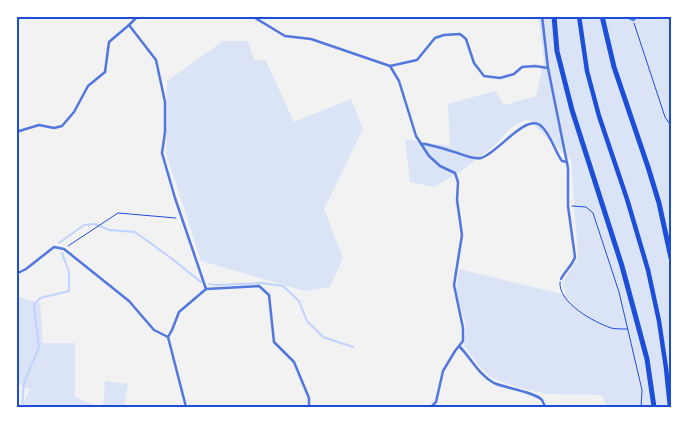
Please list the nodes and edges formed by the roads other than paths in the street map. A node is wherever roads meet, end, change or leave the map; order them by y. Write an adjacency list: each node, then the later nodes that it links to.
1 (138, 16): 9 (street)
2 (542, 16): 11 (street)
3 (554, 16): 25 (highway)
4 (579, 16): 26 (highway)
5 (602, 16): 15 (highway)
6 (629, 16): 7 (street)
7 (638, 16)
8 (249, 17): 10 (street)
9 (128, 25): 12 (street); 18 (street)
10 (390, 66): 11 (street); 13 (street)
11 (548, 68): 14 (street)
12 (16, 132)
13 (421, 144): 14 (street); 20 (street)
14 (567, 162): 17 (street)
15 (671, 258)
16 (16, 274): 19 (street)
17 (561, 279)
18 (206, 289): 19 (street); 22 (street)
19 (168, 337): 21 (street)
20 (459, 346): 23 (street); 24 (street)
21 (186, 407)
22 (309, 407)
23 (431, 407)
24 (545, 407)
25 (654, 407)
26 (670, 407)

